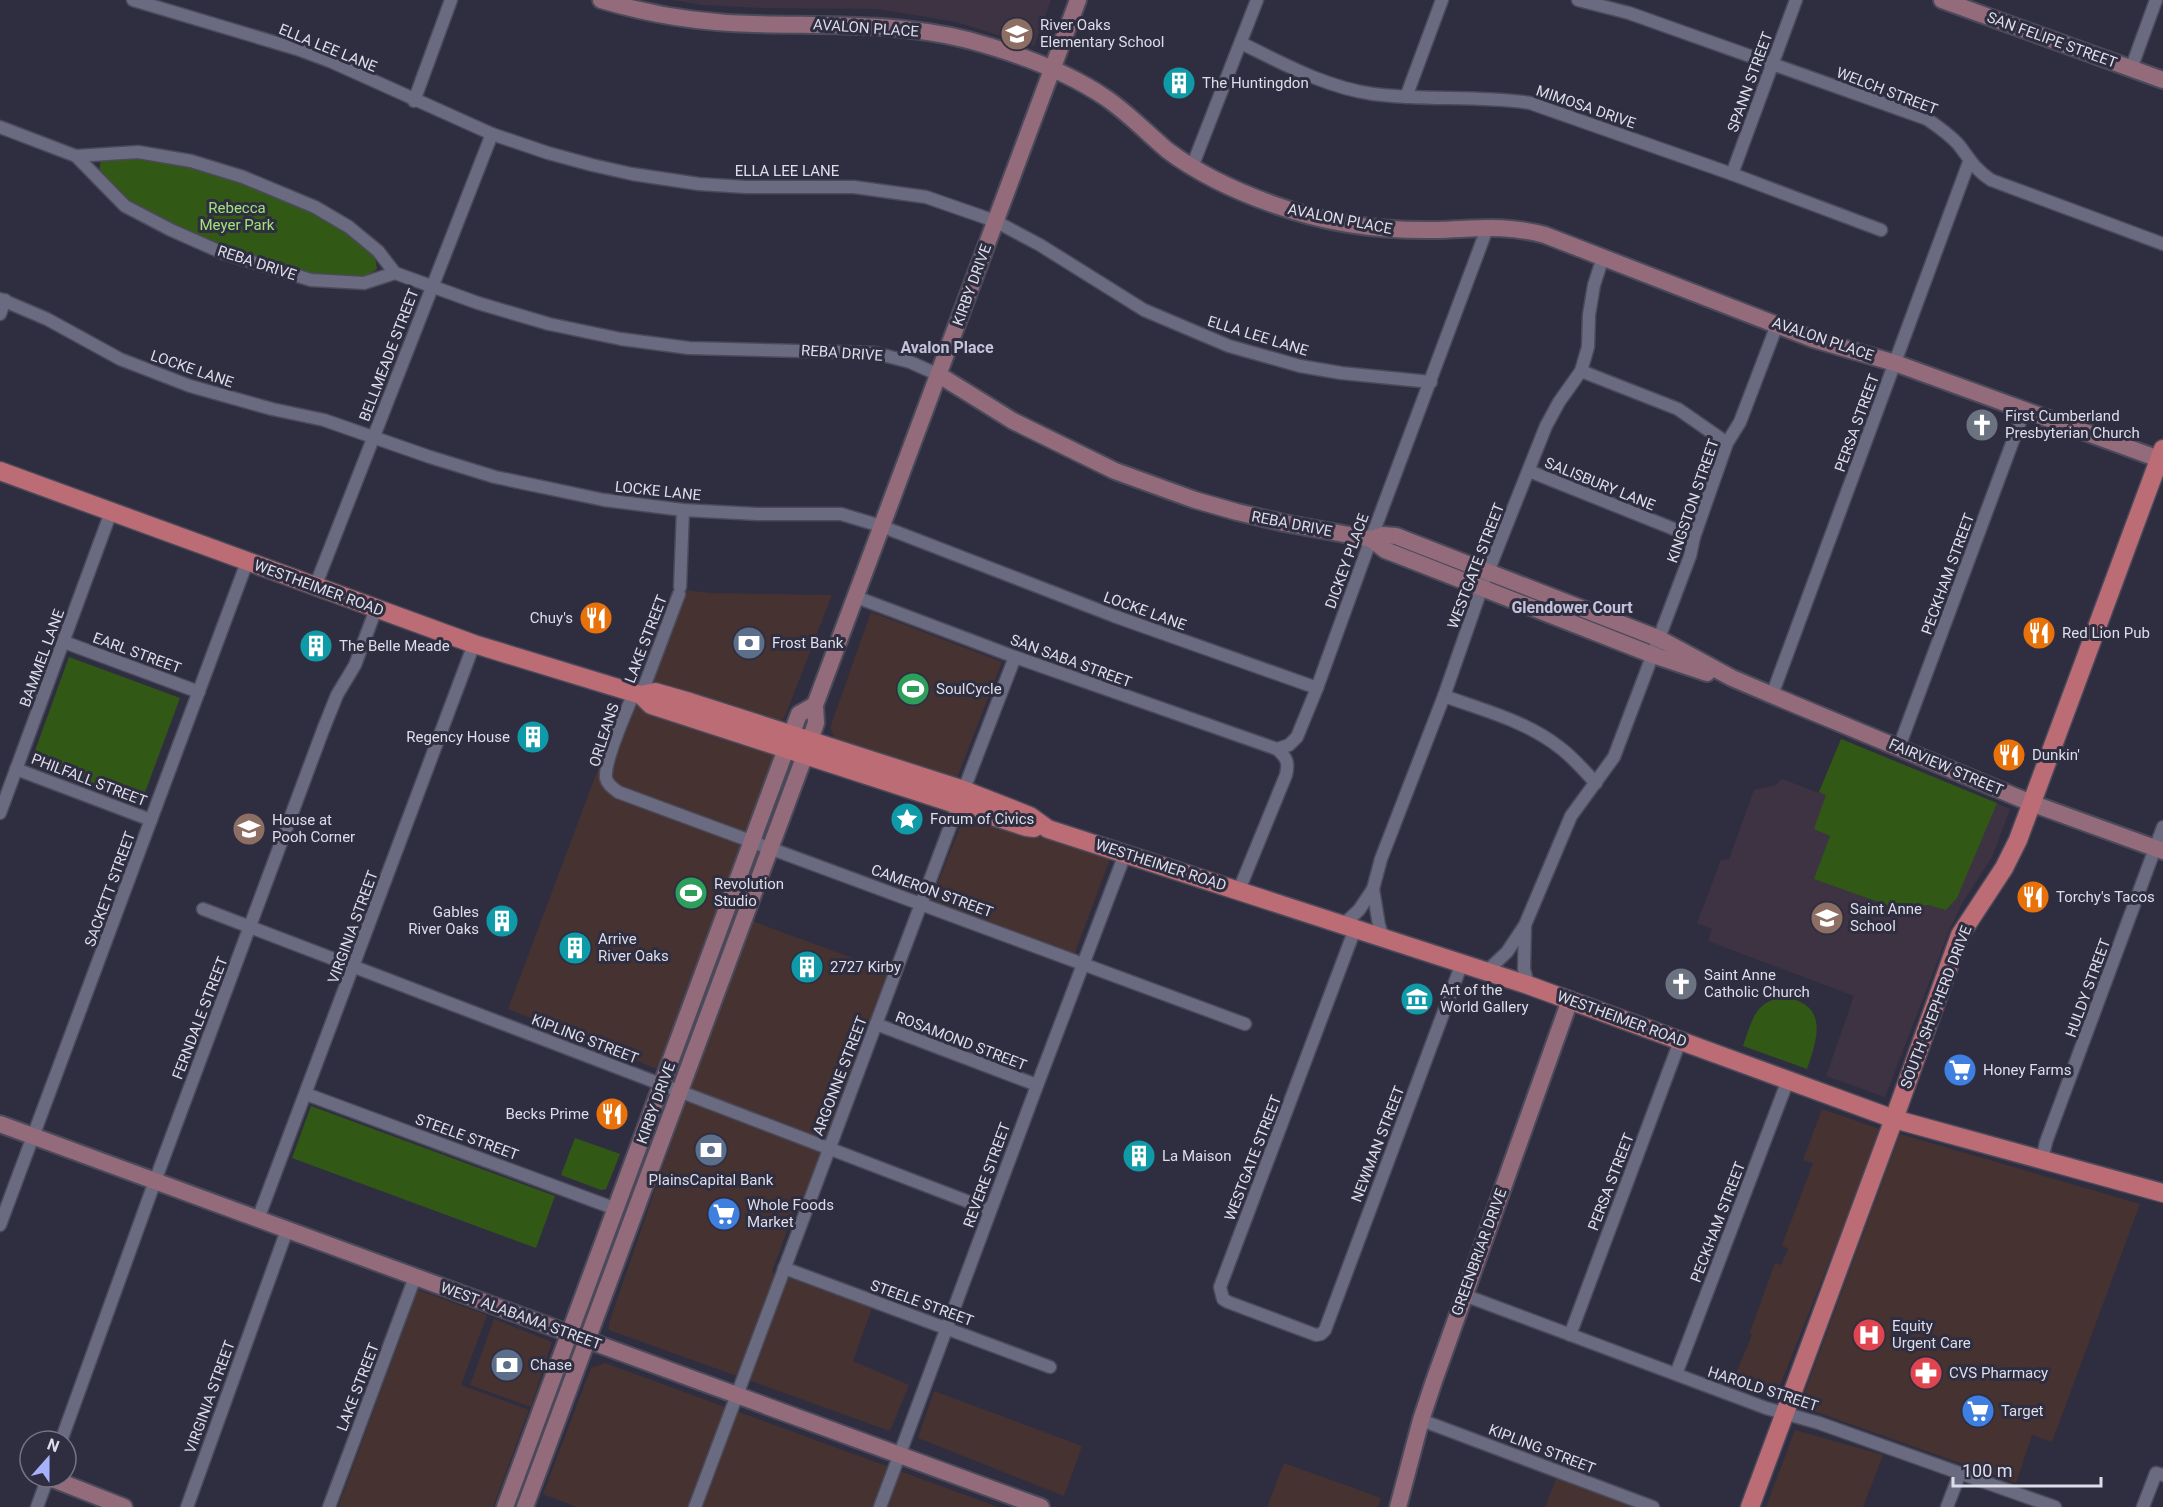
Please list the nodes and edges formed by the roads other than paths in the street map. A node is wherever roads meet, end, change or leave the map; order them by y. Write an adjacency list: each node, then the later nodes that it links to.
1 (133, 0): 17 (street, ELLA LEE LANE)
2 (451, 0): 17 (street)
3 (601, 0): 13 (street, AVALON PLACE)
4 (1078, 0): 13 (street, KIRBY DRIVE)
5 (1257, 0): 11 (street)
6 (1442, 0): 16 (street)
7 (1578, 0): 12 (street, WELCH STREET)
8 (1796, 0): 12 (street, SPANN STREET)
9 (1942, 0): 14 (street, SAN FELIPE STREET)
10 (2156, 0): 14 (street)
11 (1241, 43): 16 (street, MIMOSA DRIVE); 22 (street)
12 (1772, 64): 21 (street, WELCH STREET); 23 (street, SPANN STREET)
13 (1052, 68): 22 (street, AVALON PLACE); 24 (street, KIRBY DRIVE)
14 (2131, 69): 15 (street, SAN FELIPE STREET)
15 (2163, 80)
16 (1406, 97): 23 (street, MIMOSA DRIVE)
17 (414, 101): 19 (street, ELLA LEE LANE)
18 (0, 127): 20 (street, REBA DRIVE)
19 (492, 134): 24 (street, ELLA LEE LANE); 30 (street, BELLMEADE STREET)
20 (76, 156): 29 (street, REBA DRIVE); 29 (street, REBA DRIVE)
21 (1970, 162): 27 (street, WELCH STREET); 34 (street, PERSA STREET)
22 (1192, 167): 25 (street, AVALON PLACE)
23 (1732, 174): 26 (street, MIMOSA DRIVE)
24 (995, 221): 36 (street, KIRBY DRIVE); 37 (street, ELLA LEE LANE)
25 (1488, 226): 28 (street, AVALON PLACE); 37 (street, DICKEY PLACE)
26 (1881, 230)
27 (2163, 244)
28 (1603, 257): 33 (street, AVALON PLACE); 35 (street, WESTGATE STREET)
29 (395, 273): 30 (street, REBA DRIVE)
30 (432, 286): 36 (street, REBA DRIVE); 39 (street, BELLMEADE STREET)
31 (3, 300): 32 (street); 39 (street, LOCKE LANE)
32 (0, 314)
33 (1778, 325): 34 (street, AVALON PLACE); 40 (street, KINGSTON STREET)
34 (1895, 363): 38 (street, AVALON PLACE); 62 (street, PERSA STREET)
35 (1581, 371): 40 (street); 43 (street, WESTGATE STREET)
36 (939, 375): 46 (street, KIRBY DRIVE); 48 (street, REBA DRIVE)
37 (1431, 382): 48 (street, DICKEY PLACE)
38 (2024, 411): 41 (street, AVALON PLACE); 66 (street, PECKHAM STREET)
39 (374, 436): 44 (street, LOCKE LANE); 51 (street, BELLMEADE STREET)
40 (1727, 443): 47 (street, KINGSTON STREET)
41 (2162, 456): 73 (main road, SOUTH SHEPHERD DRIVE)
42 (0, 471): 45 (main road, WESTHEIMER ROAD)
43 (1529, 471): 47 (street, SALISBURY LANE); 50 (street, WESTGATE STREET)
44 (683, 510): 46 (street, LOCKE LANE); 61 (street, LAKE STREET)
45 (111, 512): 49 (main road, WESTHEIMER ROAD); 55 (street, BAMMEL LANE)
46 (881, 526): 53 (street, KIRBY DRIVE); 59 (street, LOCKE LANE)
47 (1694, 537): 57 (street, KINGSTON STREET)
48 (1371, 539): 50 (street, REBA DRIVE); 52 (street, REBA DRIVE); 59 (street, DICKEY PLACE)
49 (247, 562): 51 (main road, WESTHEIMER ROAD); 60 (street, SACKETT STREET)
50 (1488, 571): 52 (street, WESTGATE STREET); 57 (street, FAIRVIEW STREET)
51 (315, 587): 54 (main road, WESTHEIMER ROAD)
52 (1482, 587): 57 (street, FAIRVIEW STREET); 63 (street, WESTGATE STREET)
53 (856, 597): 58 (street, SAN SABA STREET); 64 (street, KIRBY DRIVE)
54 (376, 609): 56 (main road, WESTHEIMER ROAD); 86 (street, FERNDALE STREET)
55 (64, 642): 60 (street, EARL STREET); 69 (street, BAMMEL LANE)
56 (474, 644): 61 (main road, WESTHEIMER ROAD); 91 (street, VIRGINIA STREET)
57 (1656, 647): 62 (street, FAIRVIEW STREET); 70 (street, KINGSTON STREET)
58 (1015, 657): 68 (street, SAN SABA STREET); 72 (street, ARGONNE STREET)
59 (1317, 688): 68 (street, DICKEY PLACE)
60 (199, 692): 75 (street, SACKETT STREET)
61 (637, 694): 65 (main road, WESTHEIMER ROAD); 71 (street, ORLEANS)
62 (1772, 695): 66 (street, FAIRVIEW STREET)
63 (1444, 696): 70 (street); 81 (street, WESTGATE STREET)
64 (814, 705): 65 (street, KIRBY DRIVE); 67 (street, KIRBY DRIVE)
65 (789, 742): 67 (main road, WESTHEIMER ROAD); 77 (street, KIRBY DRIVE)
66 (1899, 747): 73 (street, FAIRVIEW STREET)
67 (807, 748): 72 (main road, WESTHEIMER ROAD); 78 (street, KIRBY DRIVE)
68 (1277, 749): 82 (street)
69 (16, 769): 74 (street, BAMMEL LANE); 75 (street, PHILFALL STREET)
70 (1596, 783): 85 (street, KINGSTON STREET)
71 (609, 785): 77 (street, CAMERON STREET)
72 (961, 798): 80 (main road, WESTHEIMER ROAD); 83 (street, ARGONNE STREET)
73 (2031, 802): 79 (street, FAIRVIEW STREET); 102 (main road, SOUTH SHEPHERD DRIVE)
74 (0, 813)
75 (151, 820): 104 (street, SACKETT STREET)
76 (2163, 827): 79 (street, HULDY STREET)
77 (752, 841): 78 (street, CAMERON STREET); 100 (street, KIRBY DRIVE)
78 (770, 847): 83 (street, CAMERON STREET); 100 (street, KIRBY DRIVE)
79 (2159, 850): 106 (street, HULDY STREET)
80 (1125, 854): 82 (main road, WESTHEIMER ROAD); 89 (street, REVERE STREET)
81 (1373, 889): 87 (street, WESTGATE STREET); 88 (street, WESTGATE STREET)
82 (1239, 890): 87 (main road, WESTHEIMER ROAD)
83 (922, 903): 89 (street, CAMERON STREET); 95 (street, ARGONNE STREET)
84 (203, 909): 86 (street, KIPLING STREET)
85 (1526, 925): 92 (street); 93 (street)
86 (251, 926): 91 (street, KIPLING STREET); 107 (street, FERNDALE STREET)
87 (1349, 927): 88 (main road, WESTHEIMER ROAD); 120 (street, WESTGATE STREET)
88 (1383, 938): 90 (main road, WESTHEIMER ROAD)
89 (1083, 963): 96 (street, CAMERON STREET); 99 (street, REVERE STREET)
90 (1462, 963): 92 (main road, WESTHEIMER ROAD); 120 (street, NEWMAN STREET)
91 (354, 966): 100 (street, KIPLING STREET); 101 (street, VIRGINIA STREET)
92 (1487, 971): 93 (main road, WESTHEIMER ROAD)
93 (1528, 985): 94 (main road, WESTHEIMER ROAD)
94 (1570, 1000): 97 (main road, WESTHEIMER ROAD); 117 (street, GREENBRIAR DRIVE)
95 (876, 1024): 99 (street, ROSAMOND STREET); 105 (street, ARGONNE STREET)
96 (1245, 1024)
97 (1680, 1041): 98 (main road, WESTHEIMER ROAD); 121 (street, PERSA STREET)
98 (1788, 1080): 102 (main road, WESTHEIMER ROAD); 124 (street, PECKHAM STREET)
99 (1036, 1085): 110 (street, REVERE STREET)
100 (670, 1088): 105 (street, KIPLING STREET); 109 (street, KIRBY DRIVE); 114 (street, KIRBY DRIVE)
101 (306, 1094): 109 (street, STEELE STREET); 111 (street, VIRGINIA STREET)
102 (1894, 1119): 106 (main road, WESTHEIMER ROAD); 126 (main road, SOUTH SHEPHERD DRIVE)
103 (0, 1125): 104 (street, WEST ALABAMA STREET)
104 (33, 1137): 107 (street, WEST ALABAMA STREET); 112 (street, SACKETT STREET)
105 (829, 1148): 110 (street, KIPLING STREET); 115 (street, ARGONNE STREET)
106 (2042, 1160): 108 (main road, WESTHEIMER ROAD)
107 (155, 1181): 111 (street, WEST ALABAMA STREET); 128 (street, FERNDALE STREET)
108 (2163, 1193)
109 (616, 1209): 114 (street); 119 (street, KIRBY DRIVE)
110 (990, 1210): 118 (street, REVERE STREET)
111 (258, 1219): 113 (street, WEST ALABAMA STREET)
112 (0, 1225)
113 (287, 1230): 116 (street, WEST ALABAMA STREET); 138 (street, VIRGINIA STREET)
114 (623, 1240): 122 (street, KIRBY DRIVE)
115 (784, 1268): 118 (street, STEELE STREET); 125 (street, ARGONNE STREET)
116 (415, 1277): 119 (street, WEST ALABAMA STREET); 139 (street, LAKE STREET)
117 (1464, 1295): 121 (street, HAROLD STREET); 127 (street, GREENBRIAR DRIVE)
118 (946, 1328): 123 (street, STEELE STREET); 129 (street, REVERE STREET)
119 (570, 1334): 122 (street, WEST ALABAMA STREET); 132 (street, KIRBY DRIVE)
120 (1321, 1334)
121 (1570, 1335): 124 (street, HAROLD STREET)
122 (586, 1340): 125 (street, WEST ALABAMA STREET); 133 (street, KIRBY DRIVE)
123 (1050, 1367)
124 (1676, 1374): 126 (street, HAROLD STREET)
125 (736, 1394): 129 (street, WEST ALABAMA STREET); 142 (street, ARGONNE STREET)
126 (1785, 1413): 130 (street, HAROLD STREET); 147 (main road, SOUTH SHEPHERD DRIVE)
127 (1421, 1420): 145 (street, GREENBRIAR DRIVE); 146 (street, KIPLING STREET)
128 (65, 1429)
129 (900, 1454): 143 (street, REVERE STREET); 144 (street, WEST ALABAMA STREET)
130 (1960, 1473): 148 (street); 149 (street, HAROLD STREET)
131 (2160, 1474): 150 (street)
132 (517, 1476): 133 (street); 140 (street, KIRBY DRIVE)
133 (534, 1482): 141 (street, KIRBY DRIVE)
134 (44, 1489): 136 (street)
135 (78, 1489): 137 (street)
136 (37, 1507)
137 (124, 1507)
138 (187, 1507)
139 (329, 1507)
140 (505, 1507)
141 (525, 1507)
142 (695, 1507)
143 (880, 1507)
144 (1041, 1507)
145 (1398, 1507)
146 (1653, 1507)
147 (1750, 1507)
148 (1947, 1507)
149 (2055, 1507)
150 (2143, 1507)

